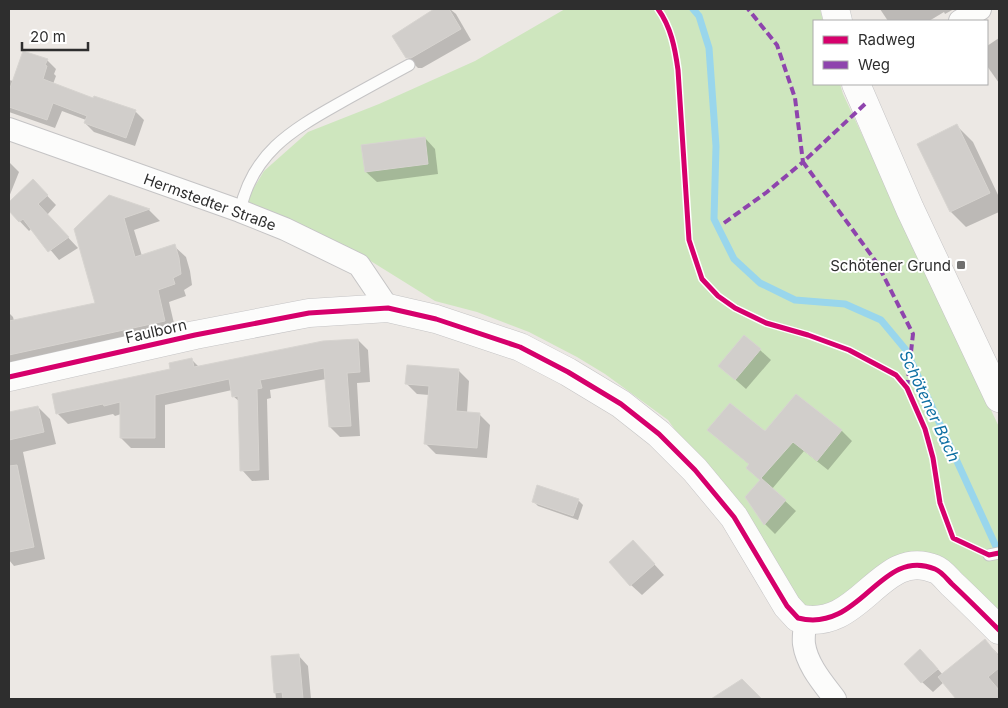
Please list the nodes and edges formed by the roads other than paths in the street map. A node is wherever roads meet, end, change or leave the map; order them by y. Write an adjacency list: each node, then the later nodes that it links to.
1 (980, 9): 2 (street)
2 (962, 20)
3 (409, 65): 6 (lane)
4 (859, 85): 9 (street)
5 (9, 129): 6 (street, Hermstedter Straße)
6 (240, 211): 7 (street, Hermstedter Straße)
7 (388, 308): 8 (street, Faulborn); 10 (street)
8 (9, 377)
9 (999, 398)
10 (805, 620): 11 (street); 12 (street)
11 (999, 630)
12 (835, 699)

